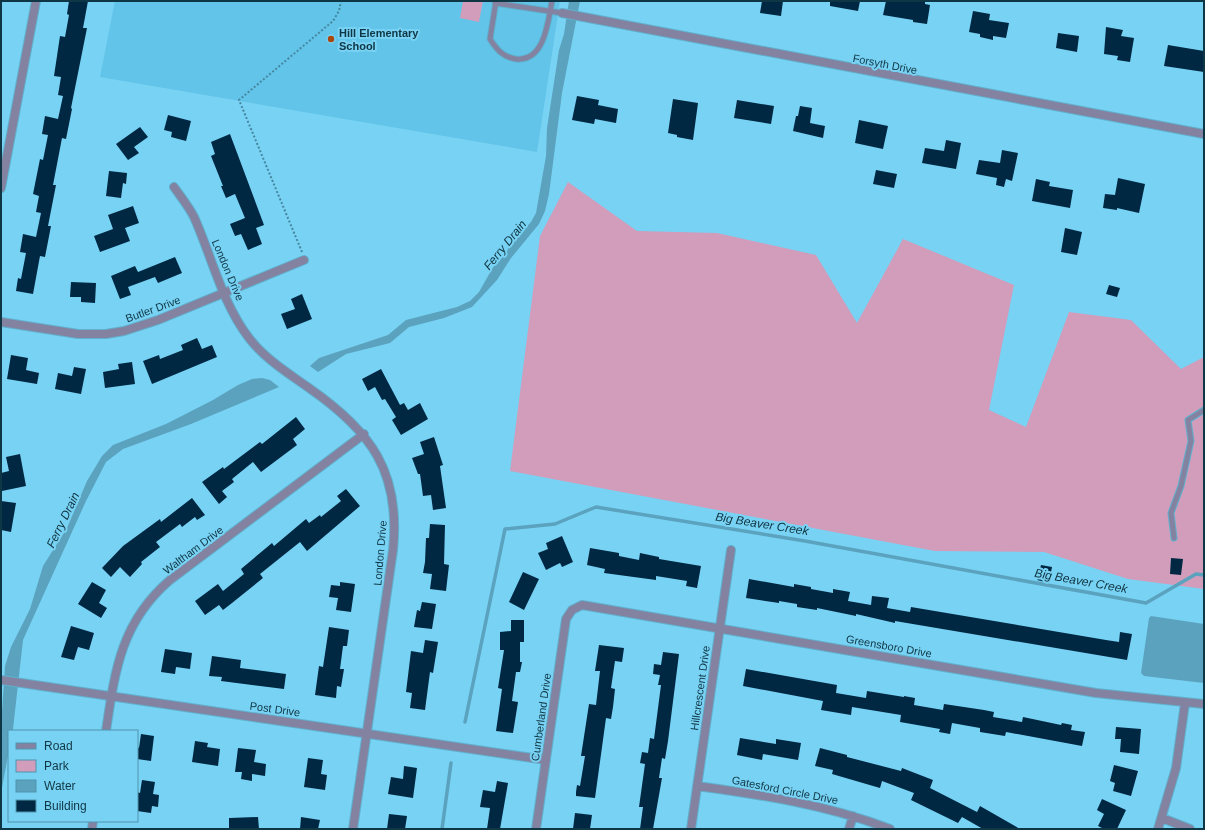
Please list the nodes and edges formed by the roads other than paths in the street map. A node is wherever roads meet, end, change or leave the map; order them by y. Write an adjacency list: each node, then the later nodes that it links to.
1 (36, 1): 9 (street)
2 (524, 1): 5 (lane)
3 (552, 1): 6 (lane)
4 (495, 2): 5 (lane); 6 (lane)
5 (523, 8): 6 (lane)
6 (550, 12): 7 (lane)
7 (563, 14): 8 (street, Forsyth Drive)
8 (1204, 134)
9 (3, 163): 11 (street)
10 (174, 187): 13 (street, London Drive)
11 (1, 188)
12 (303, 256): 13 (street, Butler Drive)
13 (225, 293): 14 (street, Butler Drive); 16 (street, London Drive)
14 (1, 322)
15 (1204, 410): 17 (lane)
16 (364, 434): 22 (street, Waltham Drive); 26 (street, London Drive)
17 (1174, 538)
18 (731, 550): 20 (street, Hillcrescent Drive)
19 (572, 610): 20 (street, Greensboro Drive); 27 (street, Cumberland Drive)
20 (719, 628): 23 (street, Greensboro Drive); 28 (street, Hillcrescent Drive)
21 (1, 680): 22 (street, Post Drive)
22 (111, 696): 25 (street, Waltham Drive); 26 (street, Post Drive)
23 (1185, 703): 24 (street, Greensboro Drive); 30 (street)
24 (1204, 704)
25 (106, 730)
26 (366, 733): 27 (street, Post Drive); 31 (street, London Drive)
27 (546, 760): 32 (street, Cumberland Drive)
28 (697, 786): 29 (street, Gatesford Circle Drive); 33 (street, Hillcrescent Drive)
29 (853, 816): 34 (street); 35 (street, Gatesford Circle Drive)
30 (1162, 818): 36 (street); 37 (street)
31 (353, 829)
32 (536, 829)
33 (691, 829)
34 (849, 829)
35 (890, 829)
36 (1158, 829)
37 (1190, 829)

